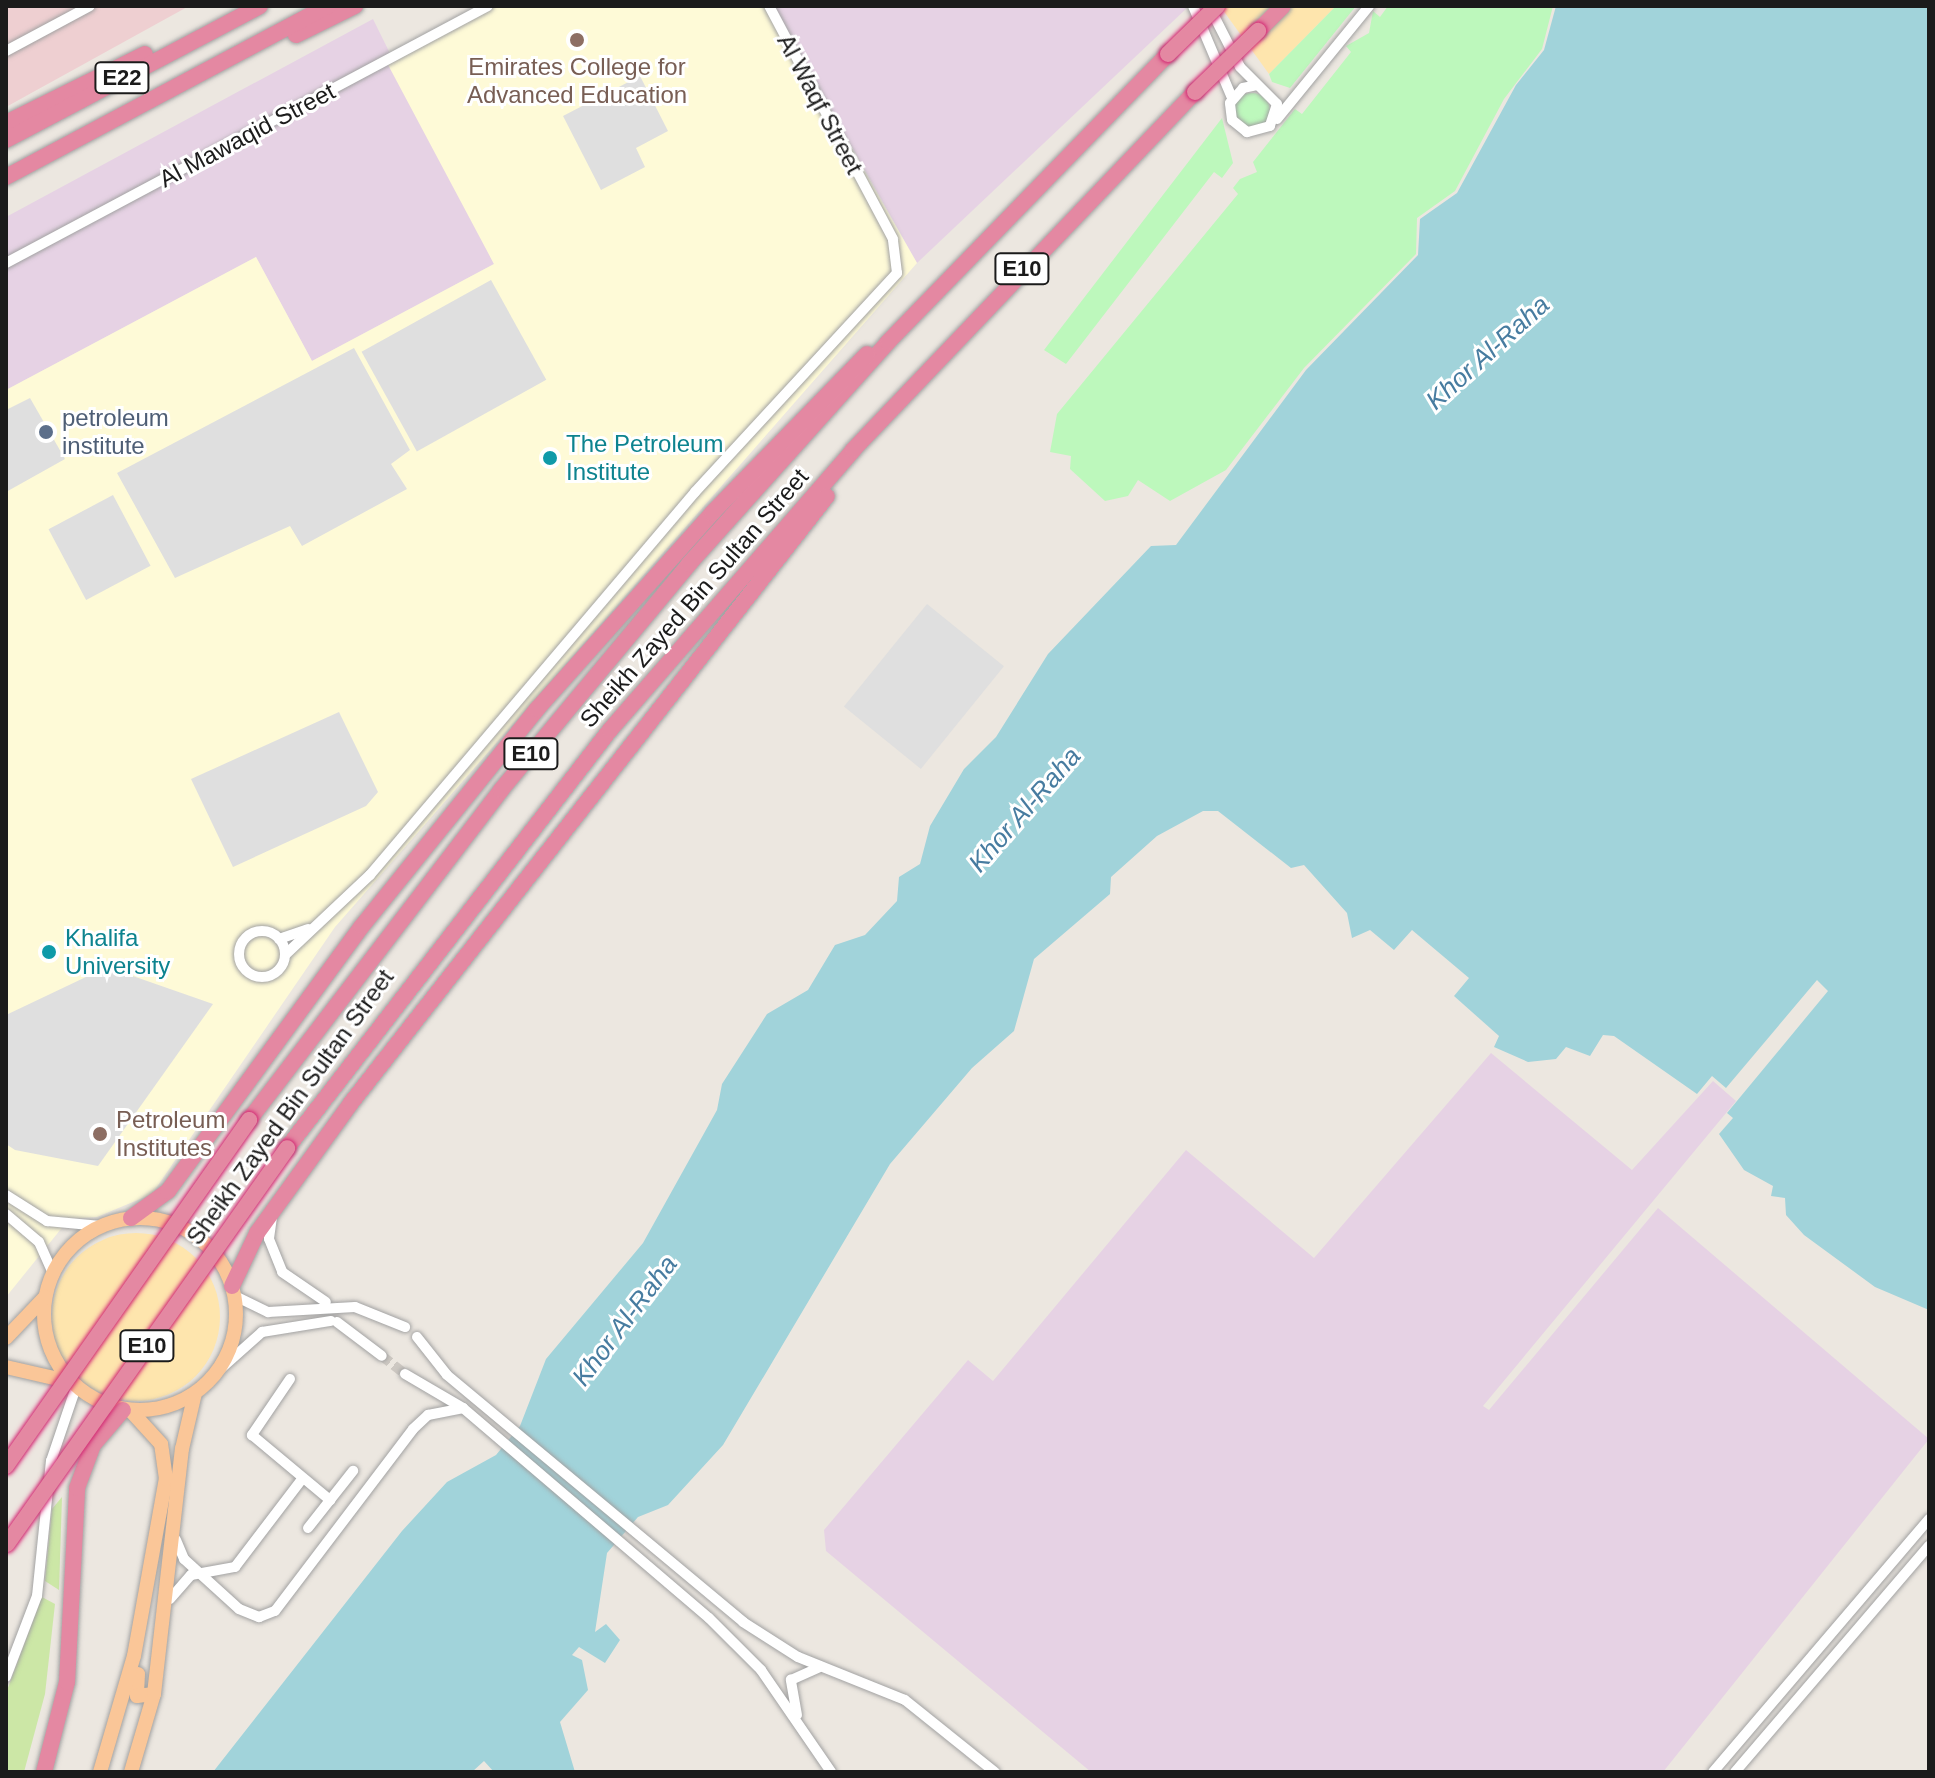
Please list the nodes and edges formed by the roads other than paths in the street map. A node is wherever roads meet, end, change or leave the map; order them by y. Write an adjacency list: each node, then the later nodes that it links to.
1 (90, 6): 13 (street)
2 (260, 6): 12 (highway, E22)
3 (328, 6): 14 (highway, E22)
4 (355, 6): 14 (highway)
5 (488, 6): 25 (street, Al Mawaqid Street)
6 (769, 6): 28 (street, Al Waqf Street)
7 (1193, 6): 18 (street)
8 (1209, 6): 15 (street)
9 (1217, 6): 26 (highway, Sheikh Zayed Bin Sultan Street / E10, bridge)
10 (1283, 6): 27 (highway, Sheikh Zayed Bin Sultan Street / E10, bridge)
11 (1369, 6): 17 (street)
12 (239, 17): 20 (highway); 21 (highway, E22)
13 (6, 51)
14 (220, 64): 22 (highway, E22)
15 (1257, 85): 16 (street); 18 (street)
16 (1269, 90): 17 (street); 19 (street)
17 (1299, 97): 19 (street)
18 (1232, 98): 19 (street)
19 (1275, 121)
20 (6, 123)
21 (6, 140)
22 (46, 159): 23 (highway, E22); 24 (highway)
23 (6, 177)
24 (6, 187)
25 (6, 263)
26 (888, 342): 34 (highway); 52 (highway, Sheikh Zayed Bin Sultan Street / E10, bridge)
27 (901, 401): 31 (highway); 59 (highway, Sheikh Zayed Bin Sultan Street / E10, bridge)
28 (320, 923): 29 (street); 30 (street)
29 (279, 939): 30 (street); 30 (street)
30 (285, 955)
31 (287, 1190): 37 (highway); 39 (street)
32 (6, 1195): 35 (street)
33 (6, 1214): 36 (street)
34 (131, 1218): 35 (main road); 37 (main road)
35 (101, 1226): 36 (main road)
36 (53, 1273): 38 (main road)
37 (233, 1291): 39 (street); 45 (main road)
38 (45, 1297): 42 (main road); 48 (main road)
39 (332, 1304): 40 (street)
40 (405, 1327)
41 (417, 1337): 64 (street)
42 (6, 1338)
43 (382, 1356): 45 (street)
44 (6, 1367): 48 (main road)
45 (216, 1373): 49 (main road)
46 (405, 1374): 50 (street)
47 (290, 1379): 54 (street)
48 (73, 1384): 51 (main road); 65 (street)
49 (195, 1393): 51 (main road); 58 (main road)
50 (463, 1408): 61 (street); 67 (street)
51 (127, 1410): 63 (main road); 68 (highway)
52 (6, 1466)
53 (353, 1471): 55 (street)
54 (302, 1479): 55 (street); 61 (street)
55 (330, 1500): 57 (street)
56 (1929, 1519): 73 (street)
57 (308, 1528)
58 (176, 1540): 61 (street); 62 (main road)
59 (7, 1545)
60 (1929, 1546): 74 (street)
61 (202, 1571): 62 (street)
62 (170, 1599): 66 (main road)
63 (145, 1606): 66 (main road); 69 (main road)
64 (824, 1667): 67 (street); 72 (street)
65 (6, 1677)
66 (154, 1694): 70 (main road)
67 (802, 1727): 71 (street)
68 (44, 1772)
69 (100, 1772)
70 (131, 1772)
71 (831, 1772)
72 (995, 1772)
73 (1713, 1772)
74 (1735, 1772)

